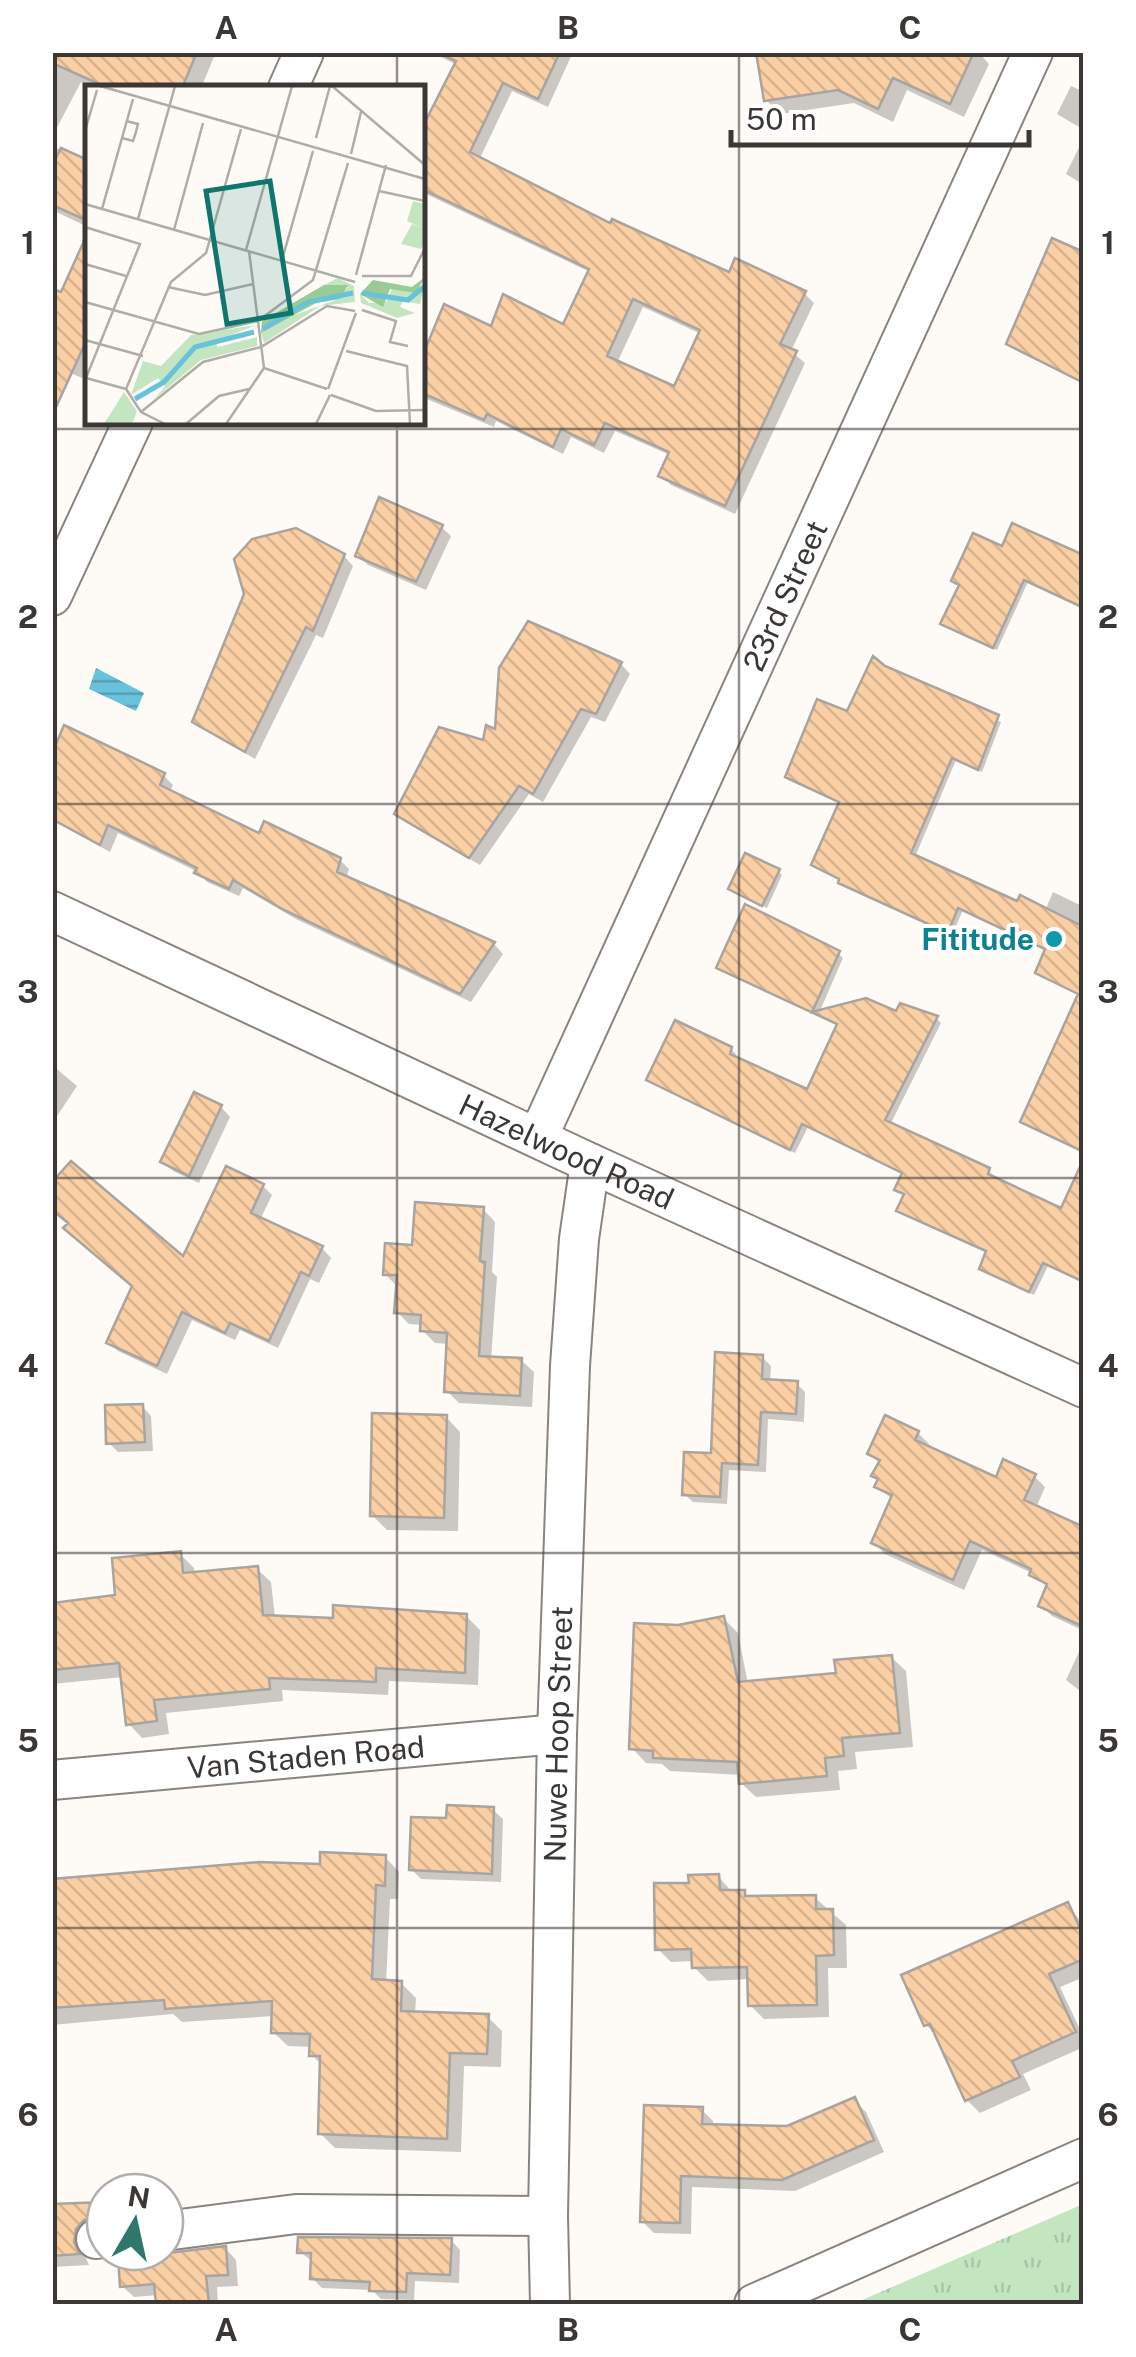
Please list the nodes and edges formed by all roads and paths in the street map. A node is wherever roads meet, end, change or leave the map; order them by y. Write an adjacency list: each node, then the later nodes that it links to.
1 (304, 52): 3 (street)
2 (1033, 52): 7 (street, 23rd Street)
3 (289, 85)
4 (132, 425): 5 (street)
5 (52, 596)
6 (52, 912): 7 (street, Hazelwood Road)
7 (538, 1137): 8 (street, Hazelwood Road)
8 (590, 1163): 9 (street, Hazelwood Road); 10 (street, Nuwe Hoop Street)
9 (1084, 1388)
10 (557, 1734): 11 (street, Van Staden Road); 13 (street, Nuwe Hoop Street)
11 (52, 1780)
12 (1084, 2158): 16 (street)
13 (548, 2216): 14 (street); 15 (street, Nuwe Hoop Street)
14 (185, 2228)
15 (550, 2304)
16 (754, 2304)

